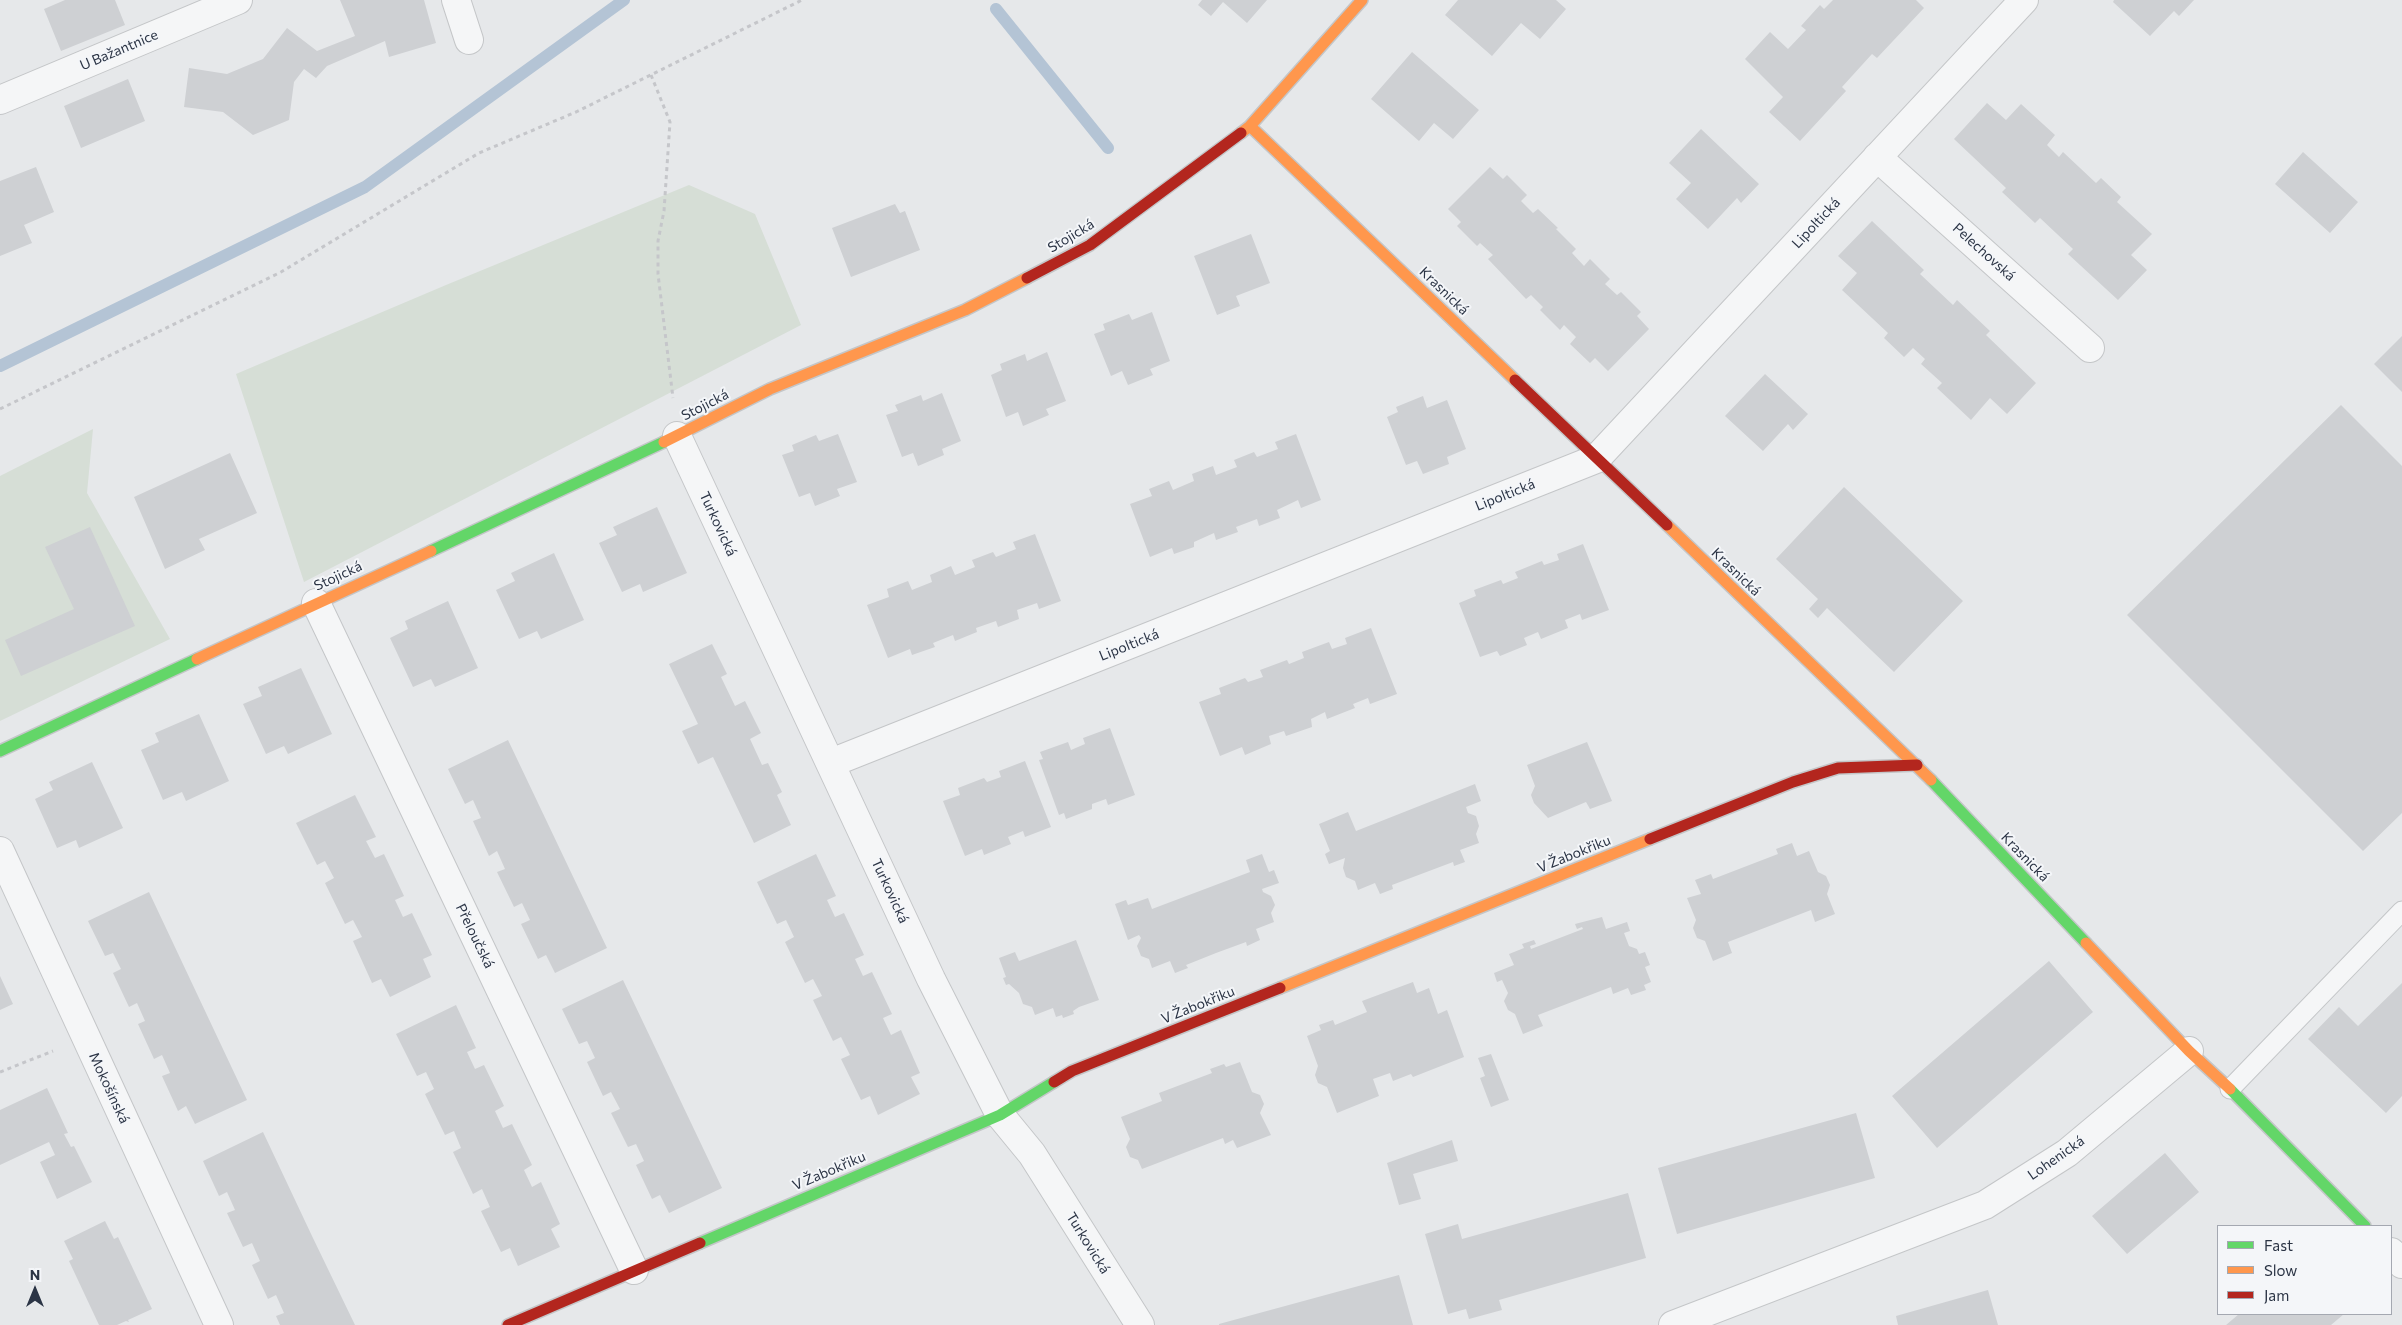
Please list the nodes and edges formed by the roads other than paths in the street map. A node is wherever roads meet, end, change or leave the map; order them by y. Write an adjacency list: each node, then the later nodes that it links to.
1 (238, 0): 6 (street, U Bažantnice)
2 (456, 0): 5 (street)
3 (1362, 0): 7 (street, Stojická)
4 (2024, 0): 8 (street, Lipoltická)
5 (469, 40)
6 (0, 100)
7 (1250, 126): 10 (street, Stojická); 11 (street, Krasnická)
8 (1878, 157): 9 (street, Pelechovská); 11 (street, Lipoltická)
9 (2090, 348)
10 (677, 436): 12 (street, Stojická); 14 (street, Turkovická)
11 (1596, 459): 14 (street, Lipoltická); 15 (street, Krasnická)
12 (316, 603): 13 (street, Stojická); 24 (street, Přeloučská)
13 (0, 751)
14 (831, 763): 20 (street, Turkovická)
15 (1917, 765): 18 (street, Krasnická); 20 (street, V Žabokřiku)
16 (0, 851): 25 (street, Mokošínská)
17 (2402, 911): 19 (lane)
18 (2189, 1051): 19 (street); 28 (street, Lohenická)
19 (2230, 1090): 21 (street)
20 (1000, 1115): 24 (street, V Žabokřiku); 27 (street, Turkovická)
21 (2364, 1225)
22 (2392, 1253): 23 (street)
23 (2402, 1264)
24 (634, 1270): 26 (street, V Žabokřiku)
25 (219, 1325)
26 (508, 1325)
27 (1140, 1325)
28 (1673, 1325)

